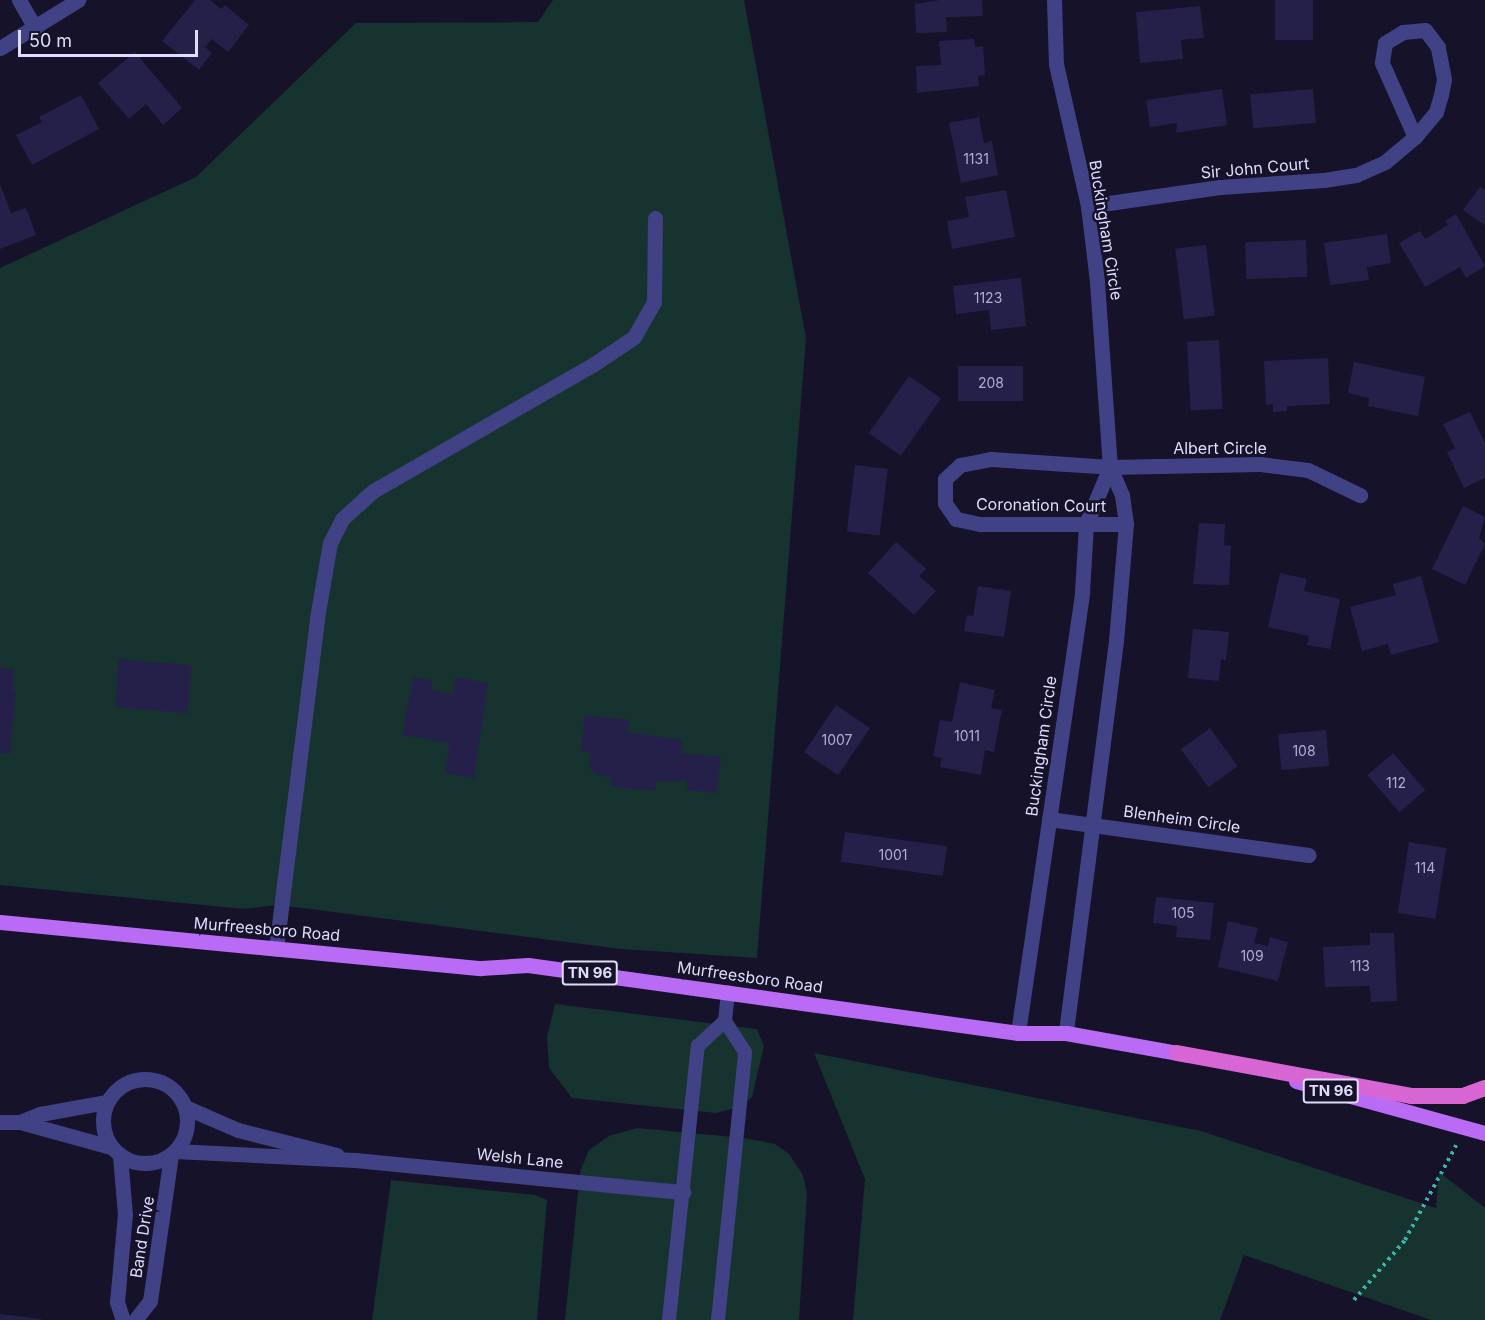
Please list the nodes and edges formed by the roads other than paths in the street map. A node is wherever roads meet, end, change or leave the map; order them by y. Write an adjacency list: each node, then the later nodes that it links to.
1 (18, 0): 4 (street)
2 (78, 0): 4 (street)
3 (1054, 0): 7 (street, Buckingham Circle)
4 (36, 29): 5 (street)
5 (0, 48)
6 (1415, 137): 6 (street, Sir John Court); 7 (street, Sir John Court)
7 (1088, 206): 9 (street, Buckingham Circle)
8 (655, 218): 17 (street)
9 (1110, 467): 10 (street, Albert Circle); 11 (street, Buckingham Circle); 11 (street, Coronation Court); 12 (street, Buckingham Circle)
10 (1360, 495)
11 (1086, 524): 12 (street, Coronation Court); 13 (street, Buckingham Circle)
12 (1125, 524): 14 (street, Buckingham Circle)
13 (1049, 819): 14 (street, Blenheim Circle); 21 (street, Buckingham Circle)
14 (1091, 825): 15 (street, Blenheim Circle); 20 (street, Buckingham Circle)
15 (1309, 855)
16 (0, 922): 17 (main road, Murfreesboro Road / TN 96)
17 (276, 949): 18 (main road, Murfreesboro Road / TN 96)
18 (728, 992): 19 (lane); 21 (main road, Murfreesboro Road / TN 96)
19 (725, 1021): 32 (lane); 36 (lane)
20 (1066, 1033): 21 (main road, Murfreesboro Road / TN 96); 22 (main road, Murfreesboro Road / TN 96)
21 (1018, 1034)
22 (1177, 1053): 23 (highway); 28 (main road, Murfreesboro Road / TN 96)
23 (1485, 1088)
24 (107, 1102): 25 (street, Welsh Lane); 27 (street, Welsh Lane); 29 (street)
25 (185, 1107): 30 (street); 31 (street, Welsh Lane)
26 (0, 1122): 27 (street, Welsh Lane)
27 (20, 1122): 29 (street, Welsh Lane)
28 (1485, 1133)
29 (116, 1152): 30 (street, Welsh Lane); 33 (street, Band Drive)
30 (172, 1153): 31 (street, Welsh Lane); 34 (street, Band Drive)
31 (355, 1160): 32 (street, Welsh Lane)
32 (683, 1192): 35 (lane)
33 (123, 1320)
34 (135, 1320)
35 (669, 1320)
36 (718, 1320)

